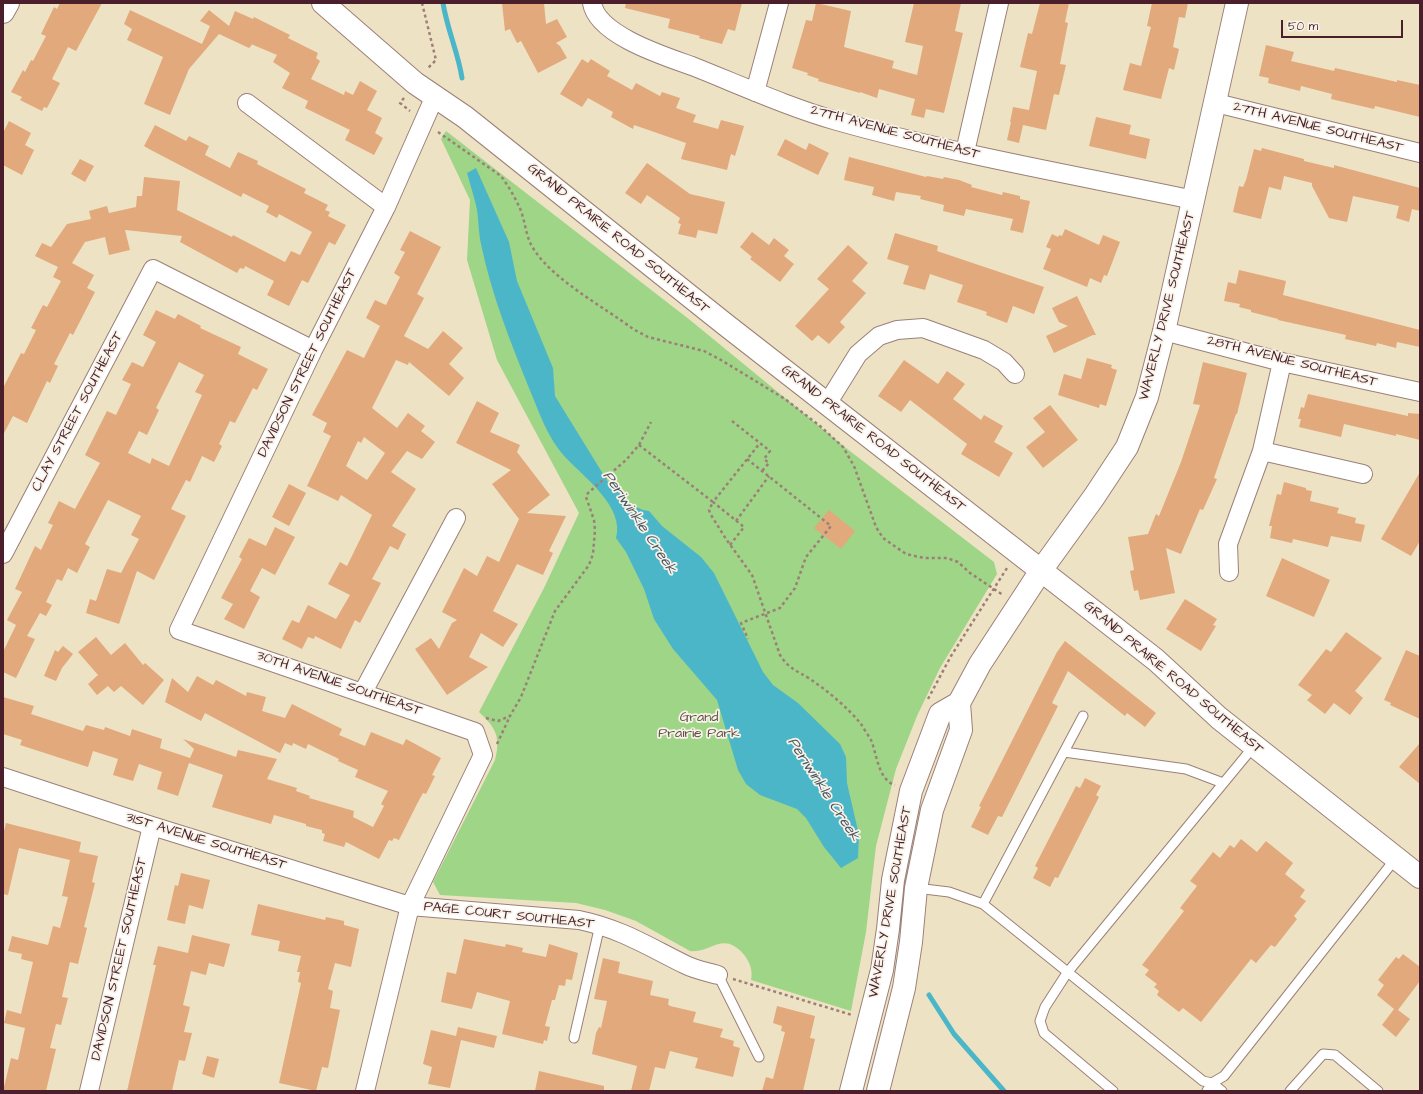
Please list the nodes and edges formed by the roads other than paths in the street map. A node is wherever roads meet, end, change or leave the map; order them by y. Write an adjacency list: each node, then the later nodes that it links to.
1 (8, 3): 7 (main road)
2 (323, 3): 9 (main road, GRAND PRAIRIE ROAD SOUTHEAST)
3 (779, 3): 8 (street)
4 (999, 3): 12 (street)
5 (1237, 3): 11 (main road, WAVERLY DRIVE SOUTHEAST)
6 (592, 6): 8 (street, 27TH AVENUE SOUTHEAST)
7 (3, 12)
8 (755, 92): 12 (street, 27TH AVENUE SOUTHEAST)
9 (435, 96): 15 (street, DAVIDSON STREET SOUTHEAST); 21 (main road, GRAND PRAIRIE ROAD SOUTHEAST)
10 (247, 103): 15 (street)
11 (1216, 103): 13 (street, 27TH AVENUE SOUTHEAST); 14 (main road, WAVERLY DRIVE SOUTHEAST)
12 (965, 152): 14 (street, 27TH AVENUE SOUTHEAST)
13 (1420, 152)
14 (1194, 200): 16 (main road, WAVERLY DRIVE SOUTHEAST)
15 (386, 207): 17 (street, DAVIDSON STREET SOUTHEAST)
16 (1164, 331): 18 (street, 28TH AVENUE SOUTHEAST); 26 (main road, WAVERLY DRIVE SOUTHEAST)
17 (313, 350): 25 (street, CLAY STREET SOUTHEAST); 28 (street, DAVIDSON STREET SOUTHEAST)
18 (1282, 362): 20 (street, 28TH AVENUE SOUTHEAST); 22 (street)
19 (1015, 374): 21 (street)
20 (1420, 392)
21 (827, 404): 26 (main road, GRAND PRAIRIE ROAD SOUTHEAST)
22 (1262, 451): 23 (street); 27 (street)
23 (1363, 474)
24 (456, 518): 29 (street)
25 (3, 554)
26 (1042, 570): 30 (main road, WAVERLY DRIVE SOUTHEAST); 32 (main road, GRAND PRAIRIE ROAD SOUTHEAST)
27 (1229, 572)
28 (179, 630): 29 (street, 30TH AVENUE SOUTHEAST)
29 (362, 692): 41 (street, 30TH AVENUE SOUTHEAST)
30 (959, 704): 39 (main road, WAVERLY DRIVE SOUTHEAST); 50 (main road, WAVERLY DRIVE SOUTHEAST)
31 (1083, 716): 33 (lane)
32 (1254, 746): 35 (lane); 37 (main road, GRAND PRAIRIE ROAD SOUTHEAST)
33 (1064, 752): 35 (lane); 40 (lane)
34 (3, 777): 36 (street, 31ST AVENUE SOUTHEAST)
35 (1223, 783): 43 (lane)
36 (152, 826): 41 (street, 31ST AVENUE SOUTHEAST); 48 (street, DAVIDSON STREET SOUTHEAST)
37 (1396, 858): 38 (main road, GRAND PRAIRIE ROAD SOUTHEAST); 47 (lane)
38 (1420, 877)
39 (916, 888): 40 (lane); 51 (main road, WAVERLY DRIVE SOUTHEAST)
40 (984, 904): 43 (lane)
41 (410, 906): 42 (street, PAGE COURT SOUTHEAST); 49 (street)
42 (600, 924): 44 (street, PAGE COURT SOUTHEAST); 45 (lane)
43 (1068, 973): 47 (lane); 52 (lane)
44 (718, 975): 46 (lane)
45 (574, 1038)
46 (759, 1057)
47 (1209, 1087): 53 (lane)
48 (89, 1091)
49 (365, 1091)
50 (851, 1091)
51 (878, 1091)
52 (1113, 1091)
53 (1222, 1091)
54 (1290, 1091): 55 (lane)
55 (1378, 1091)

